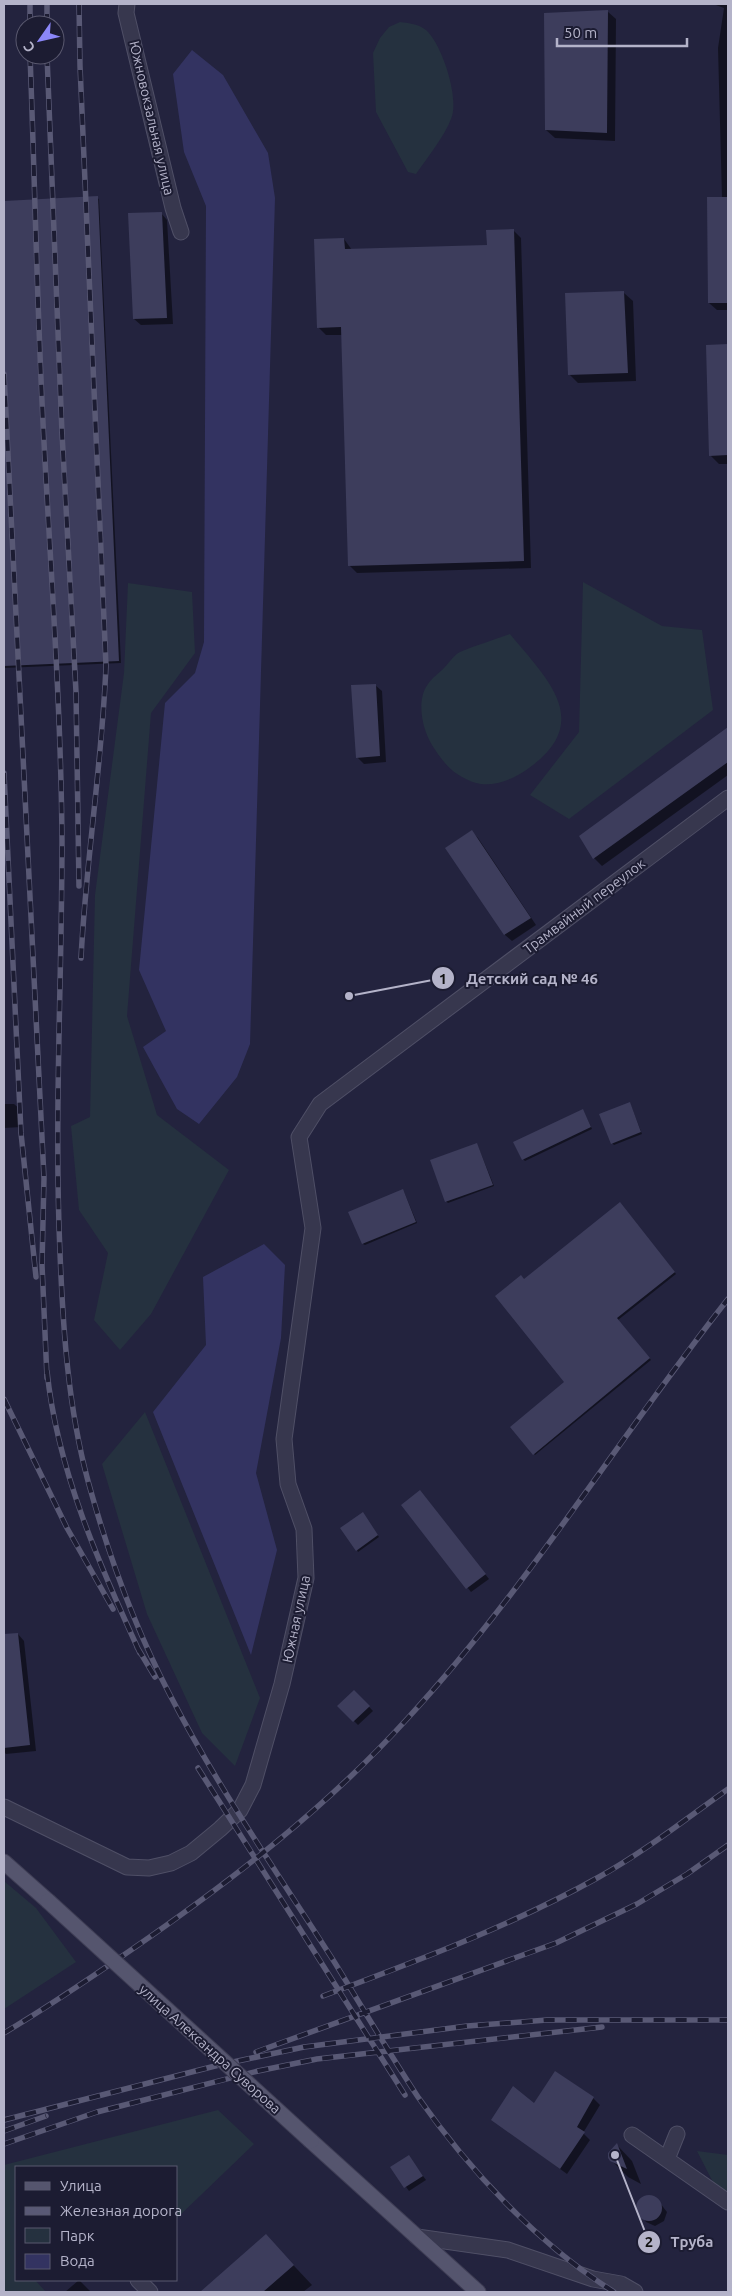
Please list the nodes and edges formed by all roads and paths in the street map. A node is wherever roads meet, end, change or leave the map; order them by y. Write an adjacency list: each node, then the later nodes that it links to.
1 (127, 4): 2 (street, Южновокзальная улица)
2 (181, 232)
3 (728, 798): 4 (street, Трамвайный переулок)
4 (320, 1104): 5 (street, Южная улица)
5 (4, 1807)
6 (4, 1862): 11 (main road, улица Александра Суворова, bridge)
7 (677, 2134): 9 (street)
8 (632, 2135): 9 (street)
9 (667, 2159): 10 (street)
10 (728, 2202)
11 (417, 2237): 14 (main road, улица Александра Суворова); 15 (street)
12 (139, 2281): 13 (street)
13 (150, 2292)
14 (478, 2292)
15 (635, 2292)

